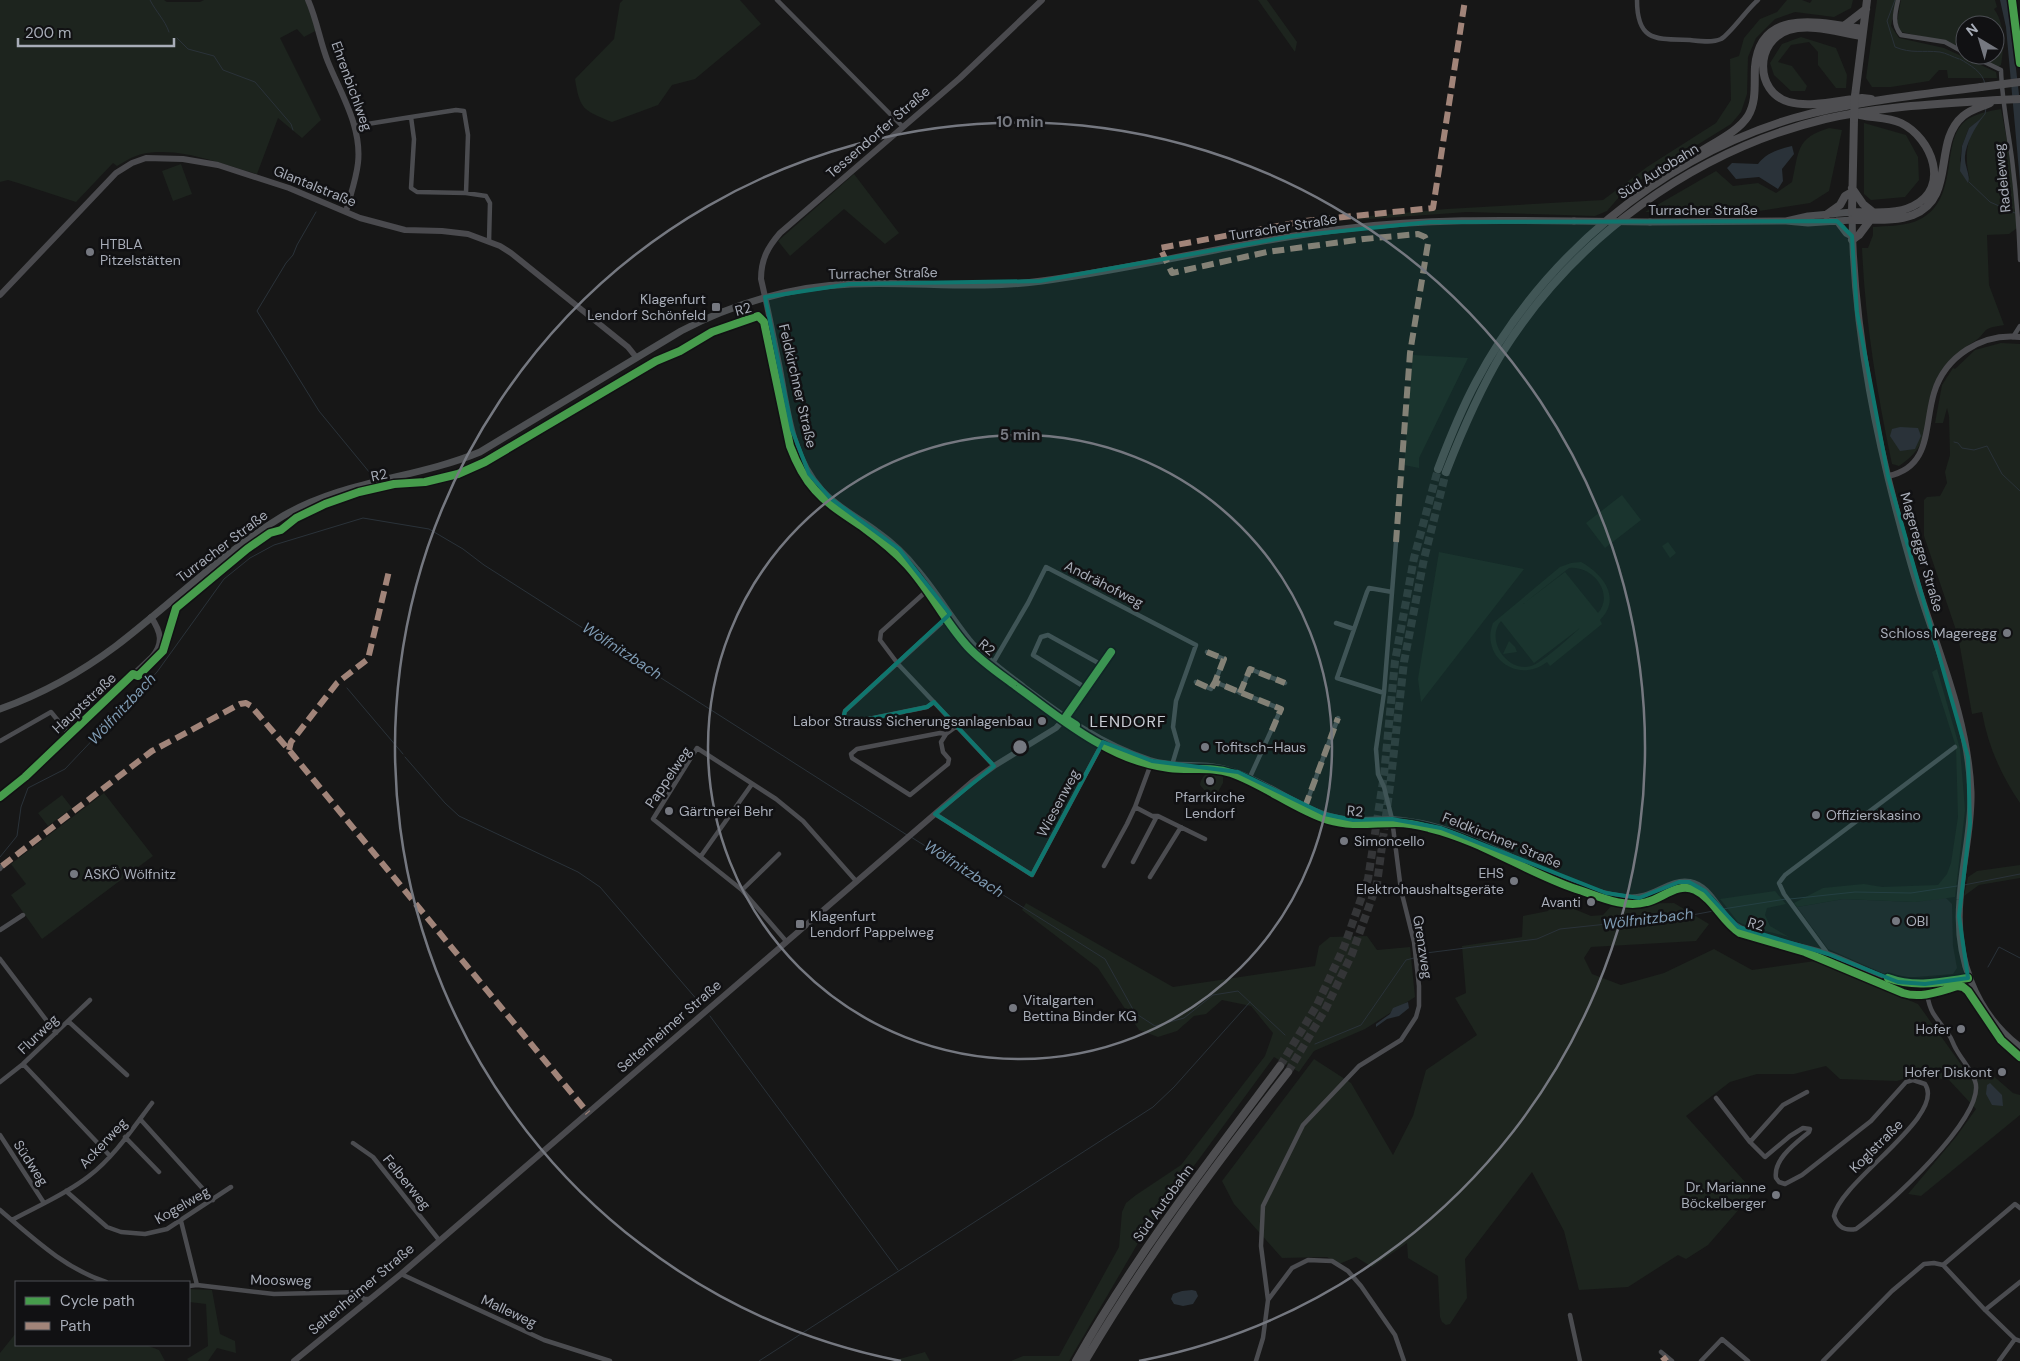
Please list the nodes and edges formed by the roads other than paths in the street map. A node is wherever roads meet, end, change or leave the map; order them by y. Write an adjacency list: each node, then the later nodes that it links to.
1 (308, 0): 21 (main road, Ehrenbichlweg)
2 (777, 0): 22 (street)
3 (1042, 0): 22 (main road, Tessendorfer Straße)
4 (1637, 0): 5 (street)
5 (1758, 0)
6 (1867, 0): 9 (highway)
7 (1898, 0): 12 (street)
8 (2012, 0): 13 (street)
9 (1866, 9): 10 (highway); 11 (highway)
10 (1844, 26): 11 (highway); 23 (highway)
11 (1862, 32): 17 (highway); 24 (highway, bridge)
12 (1955, 48)
13 (2020, 63)
14 (1991, 65): 34 (street, Radeleweg)
15 (2020, 82): 17 (highway, Süd Autobahn, bridge)
16 (2020, 99): 18 (highway, Süd Autobahn, bridge)
17 (1880, 100): 23 (highway, Süd Autobahn)
18 (1981, 104): 19 (highway, Süd Autobahn); 29 (highway)
19 (1853, 113): 23 (highway, Süd Autobahn); 29 (highway)
20 (411, 117): 21 (street); 25 (street); 25 (street)
21 (355, 126): 26 (main road, Ehrenbichlweg)
22 (903, 127): 36 (main road, Tessendorfer Straße)
23 (1671, 174)
24 (1852, 190): 27 (highway); 28 (highway); 29 (highway)
25 (466, 193): 33 (street)
26 (346, 212): 33 (main road, Glantalstraße); 35 (main road, Glantalstraße)
27 (1826, 214): 28 (main road, Turracher Straße); 30 (main road, Turracher Straße)
28 (1852, 216): 29 (highway); 31 (main road, Turracher Straße); 32 (main road, Mageregger Straße)
29 (1872, 216): 32 (highway)
30 (1786, 221): 31 (main road, Turracher Straße); 36 (main road, Turracher Straße, bridge)
31 (1837, 221): 32 (main road)
32 (1852, 238): 40 (main road, Mageregger Straße)
33 (488, 242): 39 (main road, Glantalstraße)
34 (2020, 260)
35 (0, 295)
36 (765, 297): 39 (main road, Turracher Straße); 42 (main road, Feldkirchner Straße)
37 (2020, 326): 38 (street)
38 (2017, 337): 40 (main road, Mageregger Straße)
39 (636, 357): 45 (main road, Turracher Straße)
40 (1888, 476): 94 (main road, Mageregger Straße)
41 (1396, 542): 43 (street, Grenzweg)
42 (931, 587): 44 (main road, Feldkirchner Straße); 51 (street)
43 (1392, 592): 47 (street); 58 (street, Grenzweg)
44 (950, 614): 50 (main road, Feldkirchner Straße); 51 (street)
45 (151, 618): 60 (main road, Turracher Straße); 64 (main road, Hauptstraße)
46 (1336, 623): 47 (street)
47 (1354, 629): 58 (street)
48 (1111, 652): 52 (street)
49 (1207, 652): 54 (street)
50 (993, 663): 61 (main road, Feldkirchner Straße); 70 (street, Andrähofweg)
51 (898, 664): 59 (street); 59 (street)
52 (1102, 665): 56 (street); 56 (street)
53 (1196, 682): 54 (street)
54 (1215, 682): 57 (street)
55 (1285, 683): 57 (street)
56 (1086, 688): 61 (street)
57 (1240, 692): 72 (street)
58 (1384, 693): 79 (street, Grenzweg)
59 (934, 702): 63 (street)
60 (0, 709)
61 (1065, 718): 67 (main road, Feldkirchner Straße); 71 (main road, Seltenheimer Straße)
62 (1338, 718): 76 (street)
63 (957, 726): 65 (street); 71 (street)
64 (69, 734): 66 (street); 74 (main road, Hauptstraße)
65 (946, 734): 65 (street)
66 (0, 741)
67 (1103, 742): 69 (main road, Feldkirchner Straße); 77 (street, Wiesenweg)
68 (1955, 747): 92 (street)
69 (1152, 761): 70 (main road, Feldkirchner Straße); 75 (street)
70 (1172, 765): 72 (main road, Feldkirchner Straße)
71 (994, 766): 77 (main road, Seltenheimer Straße)
72 (1250, 777): 76 (main road, Feldkirchner Straße)
73 (752, 784): 83 (street); 83 (street, Pappelweg); 87 (street, Pappelweg)
74 (0, 797)
75 (1135, 807): 78 (street); 85 (street)
76 (1305, 807): 79 (main road, Feldkirchner Straße)
77 (935, 814): 87 (main road, Seltenheimer Straße)
78 (1151, 816): 80 (street); 84 (street)
79 (1392, 819): 92 (main road, Feldkirchner Straße); 131 (street, Grenzweg)
80 (1181, 827): 81 (street); 86 (street)
81 (1205, 839)
82 (779, 854): 88 (street)
83 (701, 856): 88 (street, Pappelweg)
84 (1133, 862)
85 (1104, 866)
86 (1150, 877)
87 (856, 881): 91 (main road, Seltenheimer Straße)
88 (742, 890): 91 (street, Pappelweg)
89 (23, 915): 90 (street)
90 (0, 930)
91 (786, 941): 123 (main road, Seltenheimer Straße)
92 (1828, 954): 95 (main road, Feldkirchner Straße)
93 (0, 959): 98 (street)
94 (1968, 978): 95 (main road, Feldkirchner Straße); 99 (main road)
95 (1925, 984): 111 (street, Koglstraße)
96 (90, 1000): 97 (street, Flurweg)
97 (68, 1021): 98 (street, Flurweg); 103 (street)
98 (56, 1033): 100 (street, Flurweg)
99 (2020, 1047)
100 (23, 1064): 104 (street, Flurweg); 113 (street)
101 (1280, 1066): 138 (highway, Süd Autobahn)
102 (1288, 1072): 139 (highway, Süd Autobahn)
103 (127, 1075)
104 (0, 1082)
105 (1808, 1092): 111 (street)
106 (1716, 1098): 111 (street, Koglstraße)
107 (152, 1104): 108 (street, Ackerweg)
108 (140, 1119): 110 (street, Ackerweg); 117 (street)
109 (0, 1135): 118 (street, Südweg)
110 (126, 1137): 113 (street, Ackerweg); 114 (street)
111 (1750, 1142)
112 (354, 1143): 123 (street, Felberweg)
113 (110, 1156): 116 (street, Ackerweg)
114 (158, 1172)
115 (231, 1188): 117 (street, Kogelweg)
116 (66, 1191): 118 (street, Ackerweg); 122 (street, Kogelweg)
117 (213, 1200): 122 (street, Kogelweg)
118 (44, 1203): 121 (street, Ackerweg)
119 (2020, 1208): 124 (street)
120 (0, 1210): 121 (street)
121 (12, 1220): 126 (street)
122 (181, 1221): 128 (street)
123 (439, 1240): 125 (main road, Seltenheimer Straße)
124 (1943, 1265): 132 (street); 146 (street)
125 (401, 1274): 130 (main road, Seltenheimer Straße); 137 (street, Malleweg)
126 (103, 1281)
127 (2020, 1282): 132 (street)
128 (197, 1285): 129 (street, Moosweg); 130 (street, Moosweg)
129 (190, 1286)
130 (370, 1299): 136 (main road, Seltenheimer Straße)
131 (1268, 1300): 140 (street); 141 (street)
132 (1985, 1310): 134 (street)
133 (1570, 1315): 142 (street)
134 (2018, 1340): 147 (street)
135 (1661, 1352): 143 (street)
136 (294, 1361)
137 (610, 1361)
138 (1076, 1361)
139 (1086, 1361)
140 (1256, 1361)
141 (1404, 1361)
142 (1580, 1361)
143 (1672, 1361)
144 (1701, 1361): 145 (street)
145 (1748, 1361)
146 (1823, 1361)
147 (1999, 1361)

